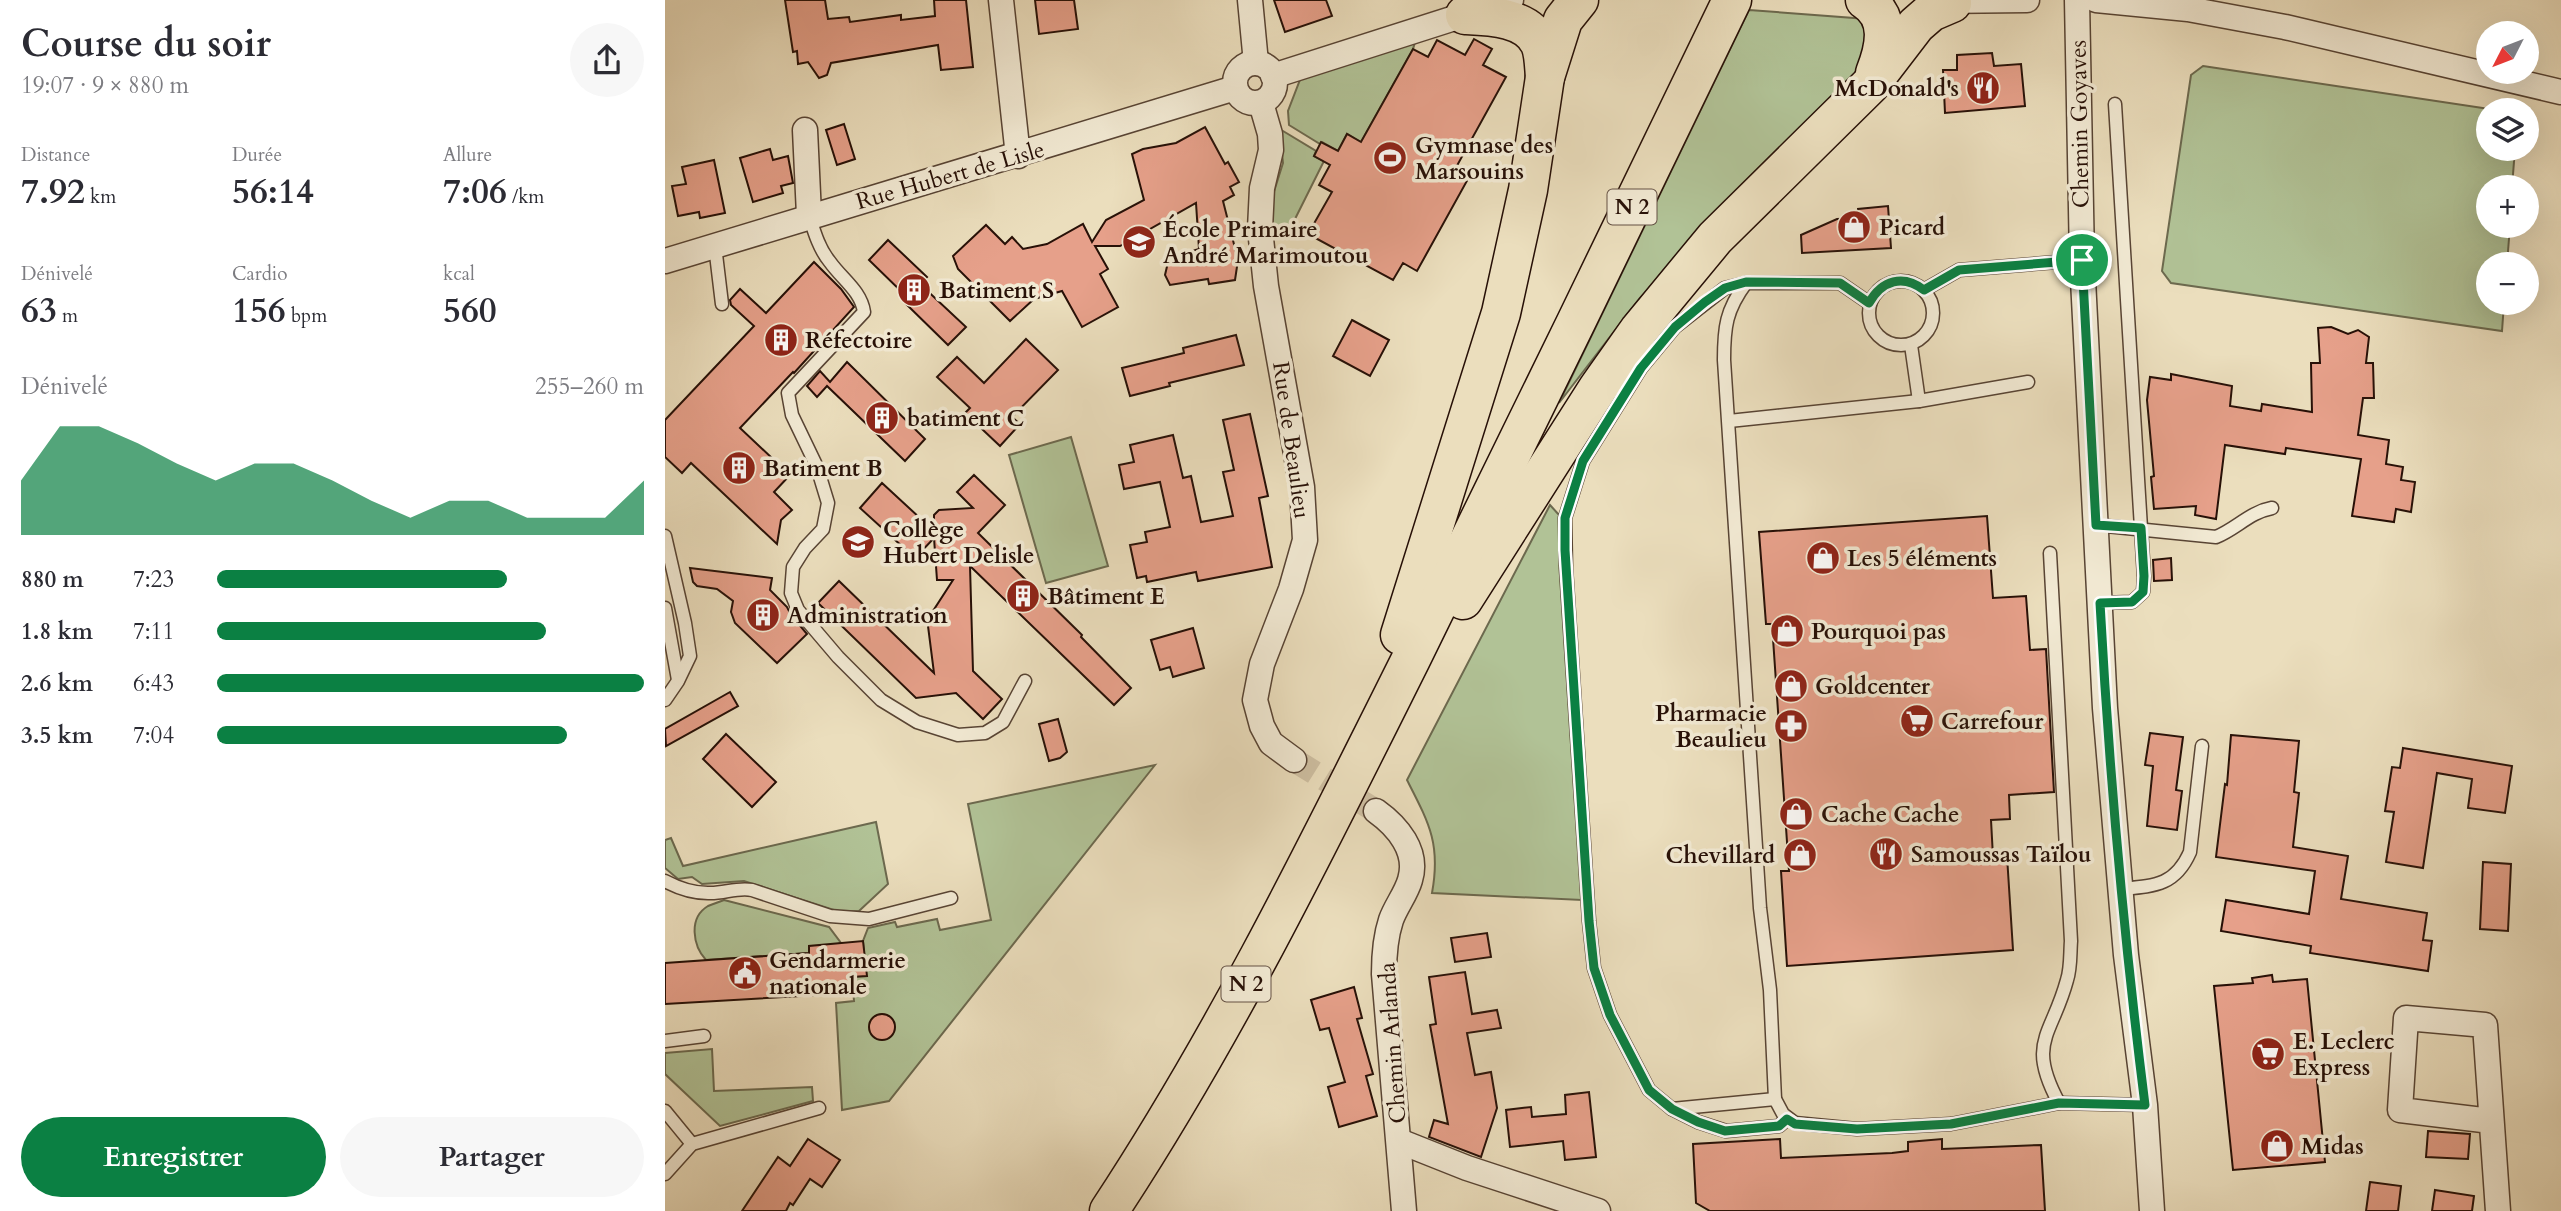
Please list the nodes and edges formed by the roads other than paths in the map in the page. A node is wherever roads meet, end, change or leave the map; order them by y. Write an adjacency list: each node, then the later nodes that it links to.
1 (1001, 0): 20 (street)
2 (1250, 0): 12 (street)
3 (1511, 0): 11 (street)
4 (1579, 0): 13 (highway)
5 (1732, 0): 44 (highway, N 2)
6 (1865, 0): 14 (highway)
7 (2027, 0): 10 (street)
8 (2077, 0): 23 (street, Chemin Goyaves)
9 (2096, 0): 16 (street)
10 (1940, 1): 14 (highway)
11 (1476, 7): 12 (street); 13 (highway)
12 (1264, 70): 15 (street); 17 (street)
13 (1545, 77): 44 (highway)
14 (1870, 85): 44 (highway)
15 (1235, 88): 17 (street); 20 (street, Rue Hubert de Lisle)
16 (2561, 92)
17 (1261, 103): 45 (street, Rue de Beaulieu)
18 (2115, 104): 35 (lane)
19 (805, 130): 21 (street)
20 (1018, 156): 21 (street, Rue Hubert de Lisle)
21 (809, 215): 22 (street, Rue Hubert de Lisle); 41 (lane)
22 (715, 246): 24 (street, Rue Hubert de Lisle); 28 (lane)
23 (2082, 260): 26 (lane); 34 (street, Chemin Goyaves)
24 (665, 261)
25 (1746, 282): 27 (lane); 32 (lane); 56 (lane)
26 (1924, 290): 27 (lane); 29 (lane)
27 (1869, 303): 29 (lane)
28 (722, 304)
29 (1911, 345): 31 (lane)
30 (2028, 382): 31 (lane)
31 (1919, 401): 32 (lane)
32 (1729, 421): 52 (lane)
33 (2272, 508): 35 (lane)
34 (2096, 525): 35 (lane); 38 (street, Chemin Goyaves)
35 (2141, 528): 38 (lane)
36 (665, 536): 40 (lane)
37 (2050, 552): 53 (lane)
38 (2100, 603): 48 (street, Chemin Goyaves)
39 (665, 608): 40 (lane)
40 (678, 681): 42 (lane)
41 (1025, 681)
42 (665, 698)
43 (2202, 746): 48 (lane)
44 (1366, 748): 63 (highway, N 2)
45 (1294, 760)
46 (1375, 811): 60 (street, Chemin Arlanda)
47 (665, 881): 49 (lane)
48 (2120, 889): 54 (street, Chemin Goyaves)
49 (951, 898)
50 (704, 1036): 51 (lane)
51 (665, 1041)
52 (1775, 1099): 56 (lane); 58 (lane)
53 (2059, 1103): 54 (lane); 58 (lane)
54 (2145, 1105): 66 (street, Chemin Goyaves)
55 (819, 1108): 61 (lane)
56 (1672, 1109): 58 (lane)
57 (665, 1111): 61 (lane)
58 (1787, 1119)
59 (2491, 1121): 59 (street); 67 (street)
60 (1399, 1141): 64 (street, Chemin Arlanda); 65 (street)
61 (692, 1144): 62 (lane)
62 (665, 1174)
63 (1109, 1211)
64 (1404, 1211)
65 (1598, 1211)
66 (2151, 1211)
67 (2498, 1211)

